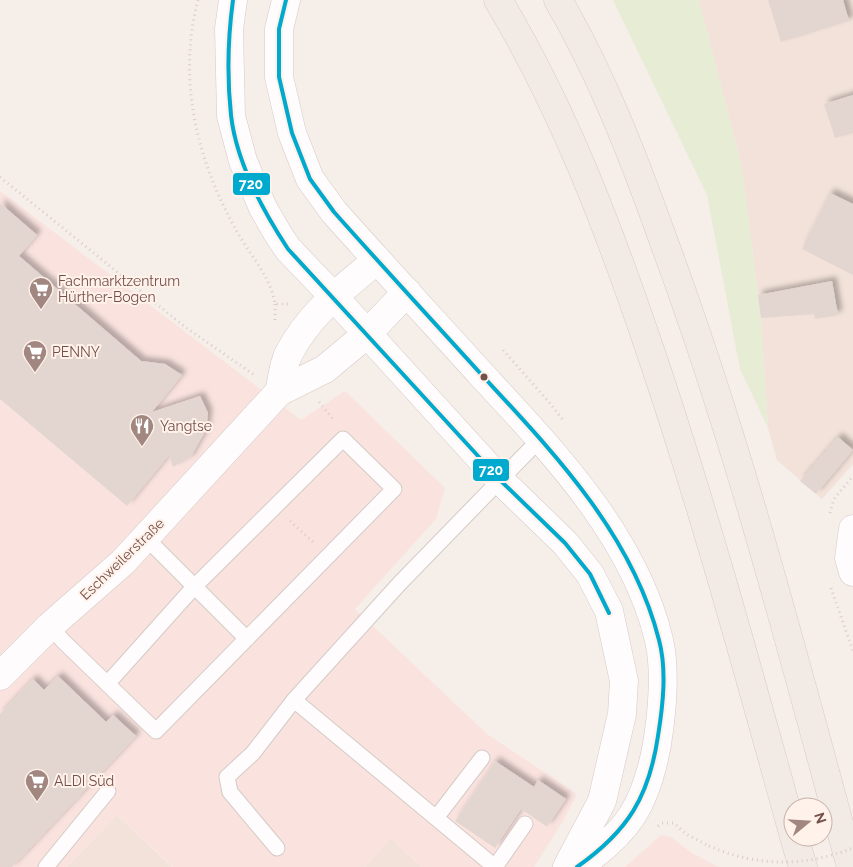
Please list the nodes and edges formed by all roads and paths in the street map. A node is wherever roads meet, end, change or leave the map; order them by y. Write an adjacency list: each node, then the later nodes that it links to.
1 (233, 0): 8 (main road)
2 (286, 0): 6 (main road)
3 (498, 0): 30 (main road)
4 (558, 0): 42 (main road)
5 (0, 177): 10 (path)
6 (377, 260): 7 (main road); 8 (main road, Eschweilerstraße)
7 (408, 292): 9 (main road, Eschweilerstraße); 13 (main road)
8 (333, 296): 9 (main road); 10 (main road, Eschweilerstraße)
9 (367, 334): 10 (main road, Eschweilerstraße); 15 (main road)
10 (279, 392): 19 (main road, Eschweilerstraße)
11 (317, 400): 12 (path)
12 (342, 439): 17 (lane); 20 (lane)
13 (540, 439): 15 (lane); 40 (main road)
14 (853, 476): 16 (path)
15 (501, 481): 27 (lane); 39 (main road)
16 (834, 499)
17 (275, 507): 20 (path); 22 (lane)
18 (853, 529): 21 (main road)
19 (146, 538): 22 (lane); 23 (main road, Eschweilerstraße)
20 (328, 557): 24 (lane)
21 (853, 572)
22 (194, 587): 24 (lane); 26 (lane)
23 (50, 626): 25 (main road, Eschweilerstraße); 26 (lane)
24 (247, 640): 26 (lane)
25 (0, 676)
26 (108, 683)
27 (294, 700): 31 (lane); 35 (lane)
28 (482, 758): 31 (lane)
29 (108, 791): 37 (lane)
30 (783, 797)
31 (436, 818): 38 (lane)
32 (525, 824): 38 (lane)
33 (654, 830): 36 (path, bridge)
34 (797, 847): 41 (main road)
35 (277, 848)
36 (853, 848)
37 (46, 867)
38 (495, 867)
39 (567, 867)
40 (577, 867)
41 (803, 867)
42 (851, 867)

